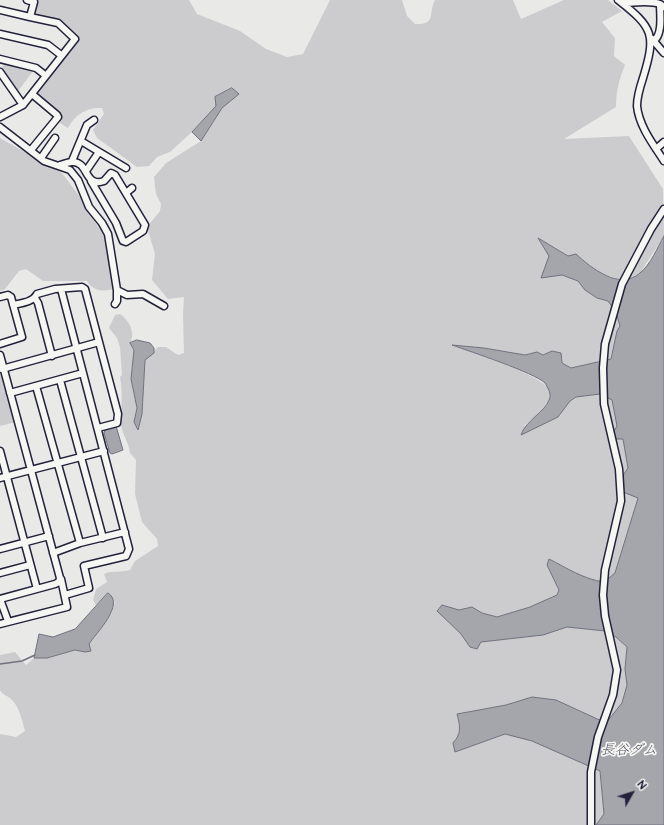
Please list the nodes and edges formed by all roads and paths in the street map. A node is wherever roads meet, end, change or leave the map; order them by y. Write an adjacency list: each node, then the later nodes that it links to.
1 (26, 0): 5 (street)
2 (620, 2): 3 (street); 7 (street)
3 (662, 5): 7 (street)
4 (0, 10): 5 (street)
5 (30, 17): 9 (street)
6 (0, 34): 9 (street)
7 (652, 39): 8 (street); 21 (street)
8 (664, 53)
9 (61, 56): 12 (street)
10 (0, 59): 12 (street)
11 (0, 72): 14 (street)
12 (45, 75): 13 (street)
13 (32, 94): 14 (street); 22 (street)
14 (23, 105): 15 (street)
15 (0, 117)
16 (94, 120): 19 (street)
17 (0, 126): 22 (street)
18 (55, 138): 24 (street)
19 (81, 141): 23 (street); 26 (street)
20 (664, 142): 21 (street)
21 (656, 149): 25 (street)
22 (30, 150): 24 (street)
23 (99, 152): 28 (street); 29 (street)
24 (41, 158): 27 (street)
25 (664, 161)
26 (72, 162): 27 (street); 29 (street)
27 (60, 165): 35 (street)
28 (126, 168)
29 (86, 172): 30 (street)
30 (90, 181): 32 (street); 32 (street)
31 (132, 188): 32 (street)
32 (126, 193)
33 (664, 209): 75 (street)
34 (61, 289): 37 (street); 41 (street); 43 (street)
35 (117, 290): 38 (street); 40 (street)
36 (0, 297): 39 (street)
37 (35, 298): 39 (street); 45 (street)
38 (115, 304)
39 (13, 305): 42 (street)
40 (164, 306)
41 (99, 342): 43 (street); 51 (street)
42 (0, 344)
43 (77, 349): 45 (street); 47 (street)
44 (0, 355): 46 (street)
45 (52, 356): 46 (street)
46 (2, 368): 50 (street)
47 (83, 374): 48 (street); 51 (street)
48 (60, 380): 49 (street); 54 (street)
49 (36, 386): 50 (street); 55 (street)
50 (10, 393): 56 (street)
51 (98, 428): 52 (street)
52 (104, 451): 54 (street); 59 (street)
53 (0, 452): 57 (street)
54 (81, 457): 55 (street); 61 (street)
55 (57, 463): 56 (street); 64 (street)
56 (31, 470): 57 (street); 60 (street)
57 (7, 476): 58 (street); 63 (street)
58 (0, 478)
59 (124, 532): 61 (street); 71 (street)
60 (49, 536): 63 (street); 66 (street)
61 (103, 538): 64 (street)
62 (0, 542): 65 (street)
63 (25, 542): 65 (street); 67 (street)
64 (80, 544): 66 (street)
65 (1, 549)
66 (54, 553): 69 (street)
67 (30, 565): 68 (street); 70 (street)
68 (0, 573)
69 (60, 578): 70 (street); 71 (street)
70 (37, 589): 72 (street)
71 (65, 595): 73 (street)
72 (0, 599): 73 (street)
73 (8, 621): 74 (street)
74 (0, 624)
75 (591, 825)

